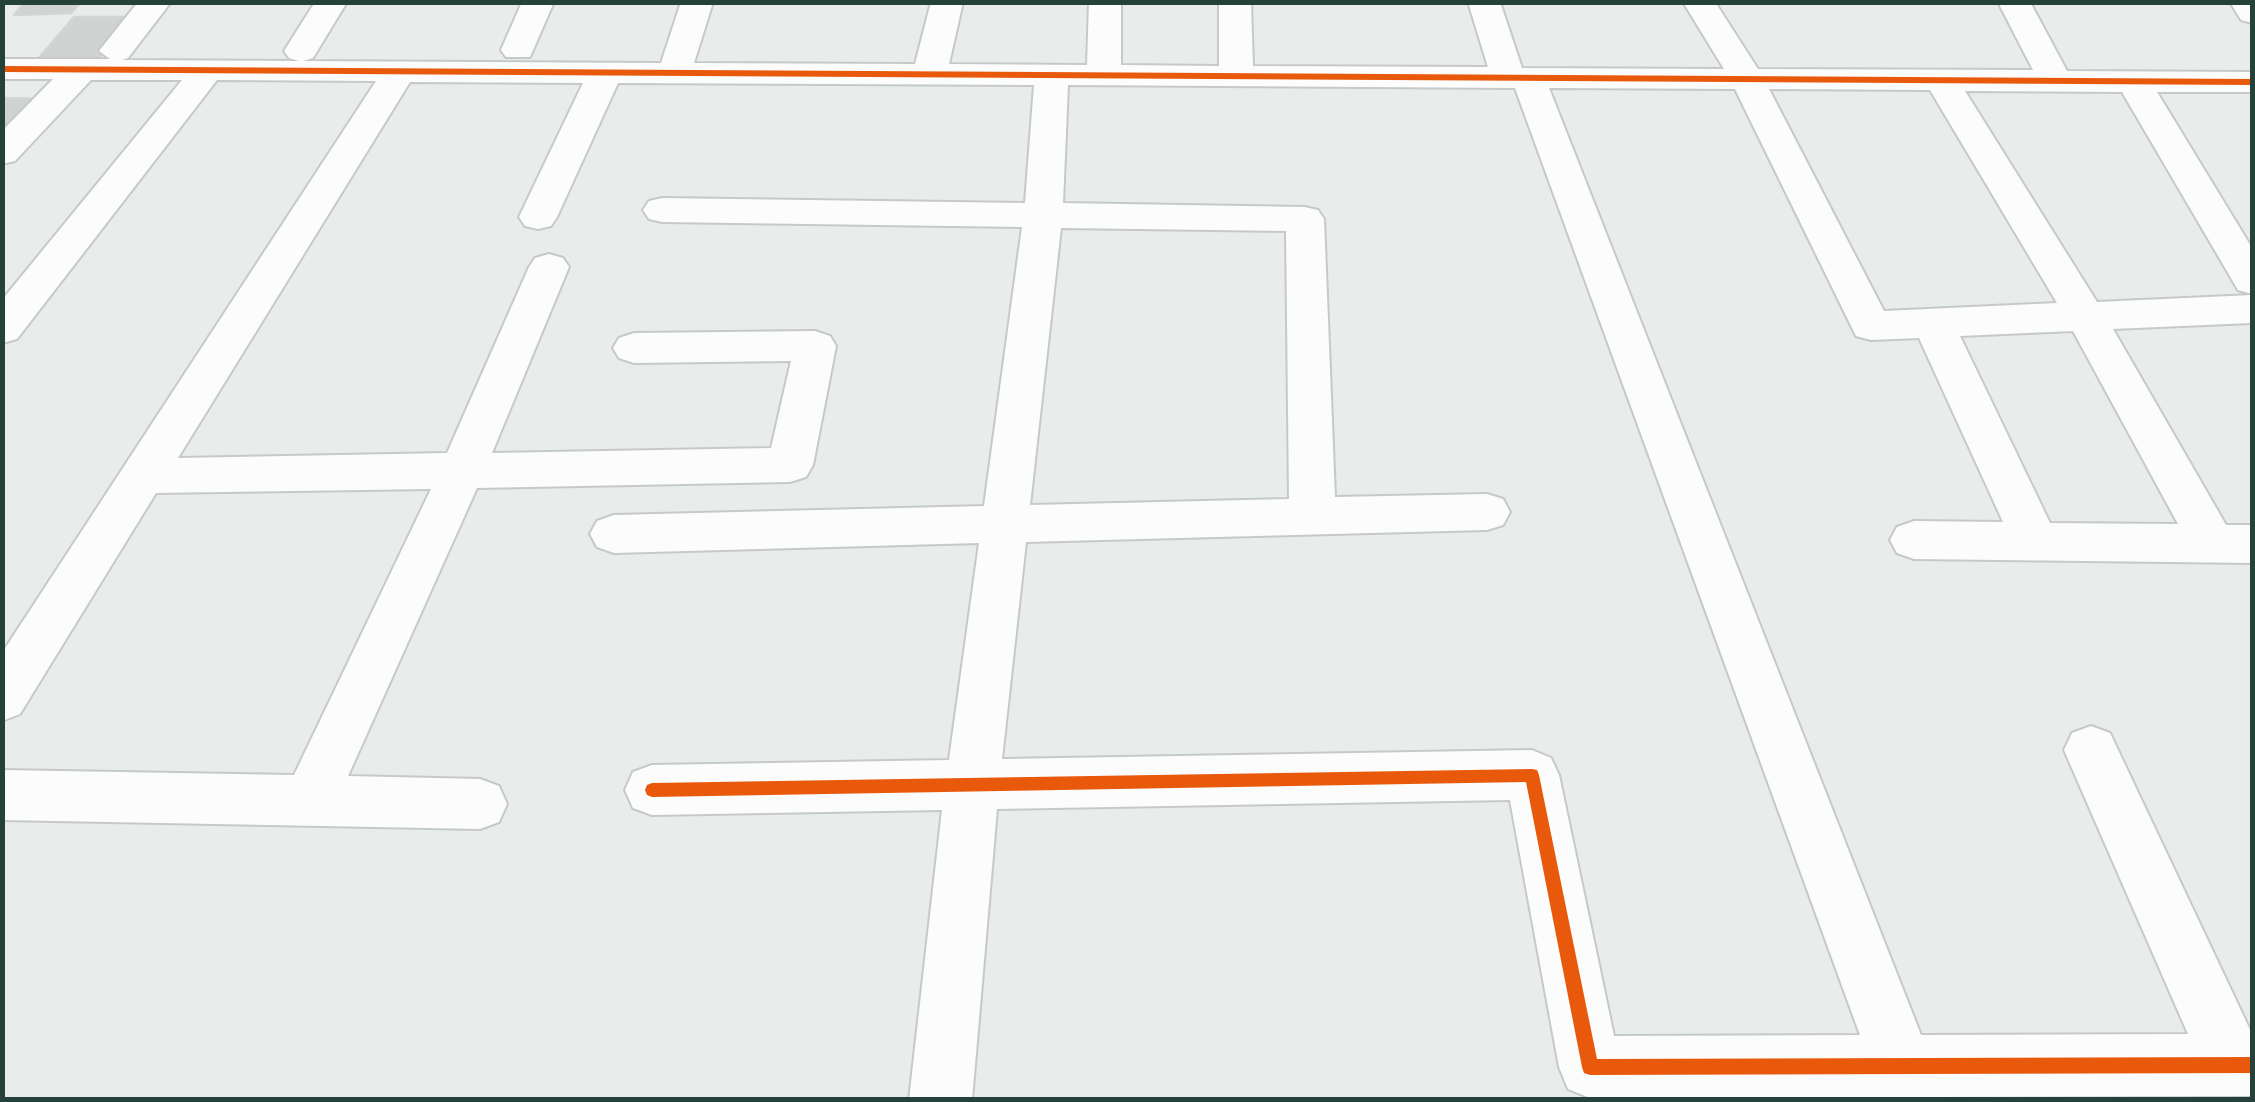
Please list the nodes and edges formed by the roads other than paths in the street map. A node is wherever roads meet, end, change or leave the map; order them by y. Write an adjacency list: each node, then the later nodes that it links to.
1 (155, 2): 14 (street)
2 (331, 2): 15 (street)
3 (538, 2): 13 (street)
4 (698, 2): 21 (street)
5 (946, 2): 22 (street)
6 (1105, 2): 24 (street)
7 (1235, 2): 25 (street)
8 (1484, 2): 26 (street)
9 (1699, 2): 27 (street)
10 (2014, 2): 29 (street)
11 (2246, 2): 12 (street)
12 (2252, 13)
13 (518, 50)
14 (116, 51)
15 (301, 51)
16 (2, 69): 17 (street)
17 (81, 70): 18 (street); 32 (street)
18 (208, 70): 19 (street); 42 (street)
19 (400, 71): 20 (street); 45 (street)
20 (605, 73): 21 (street); 35 (street)
21 (674, 73): 22 (street)
22 (930, 74): 23 (street)
23 (1052, 75): 24 (street); 34 (street)
24 (1104, 75): 25 (street)
25 (1236, 76): 26 (street)
26 (1518, 78): 27 (street); 60 (street)
27 (1747, 79): 28 (street); 41 (street)
28 (1941, 80): 29 (street); 40 (street)
29 (2056, 81): 30 (street)
30 (2134, 82): 31 (street); 36 (street)
31 (2252, 82)
32 (2, 153)
33 (662, 210): 34 (street)
34 (1042, 216): 47 (street); 48 (street)
35 (538, 217)
36 (2236, 225): 38 (street)
37 (549, 268): 44 (street)
38 (2252, 280)
39 (2252, 309): 40 (street)
40 (2085, 316): 41 (street); 52 (street)
41 (1933, 323): 51 (street)
42 (2, 329)
43 (634, 348): 44 (street)
44 (462, 468): 45 (street); 58 (street)
45 (144, 476): 53 (street)
46 (1486, 512): 47 (street)
47 (1314, 517): 48 (street)
48 (1004, 524): 49 (street); 55 (street)
49 (614, 534)
50 (1914, 540): 51 (street)
51 (2036, 542): 52 (street)
52 (2233, 544)
53 (8, 678)
54 (2091, 750): 61 (street)
55 (972, 786): 56 (street); 60 (street); 63 (street)
56 (652, 790)
57 (2, 794): 58 (street)
58 (311, 798): 59 (street)
59 (480, 804)
60 (1902, 1065): 62 (street)
61 (2243, 1065): 62 (street)
62 (2058, 1082)
63 (940, 1100)

